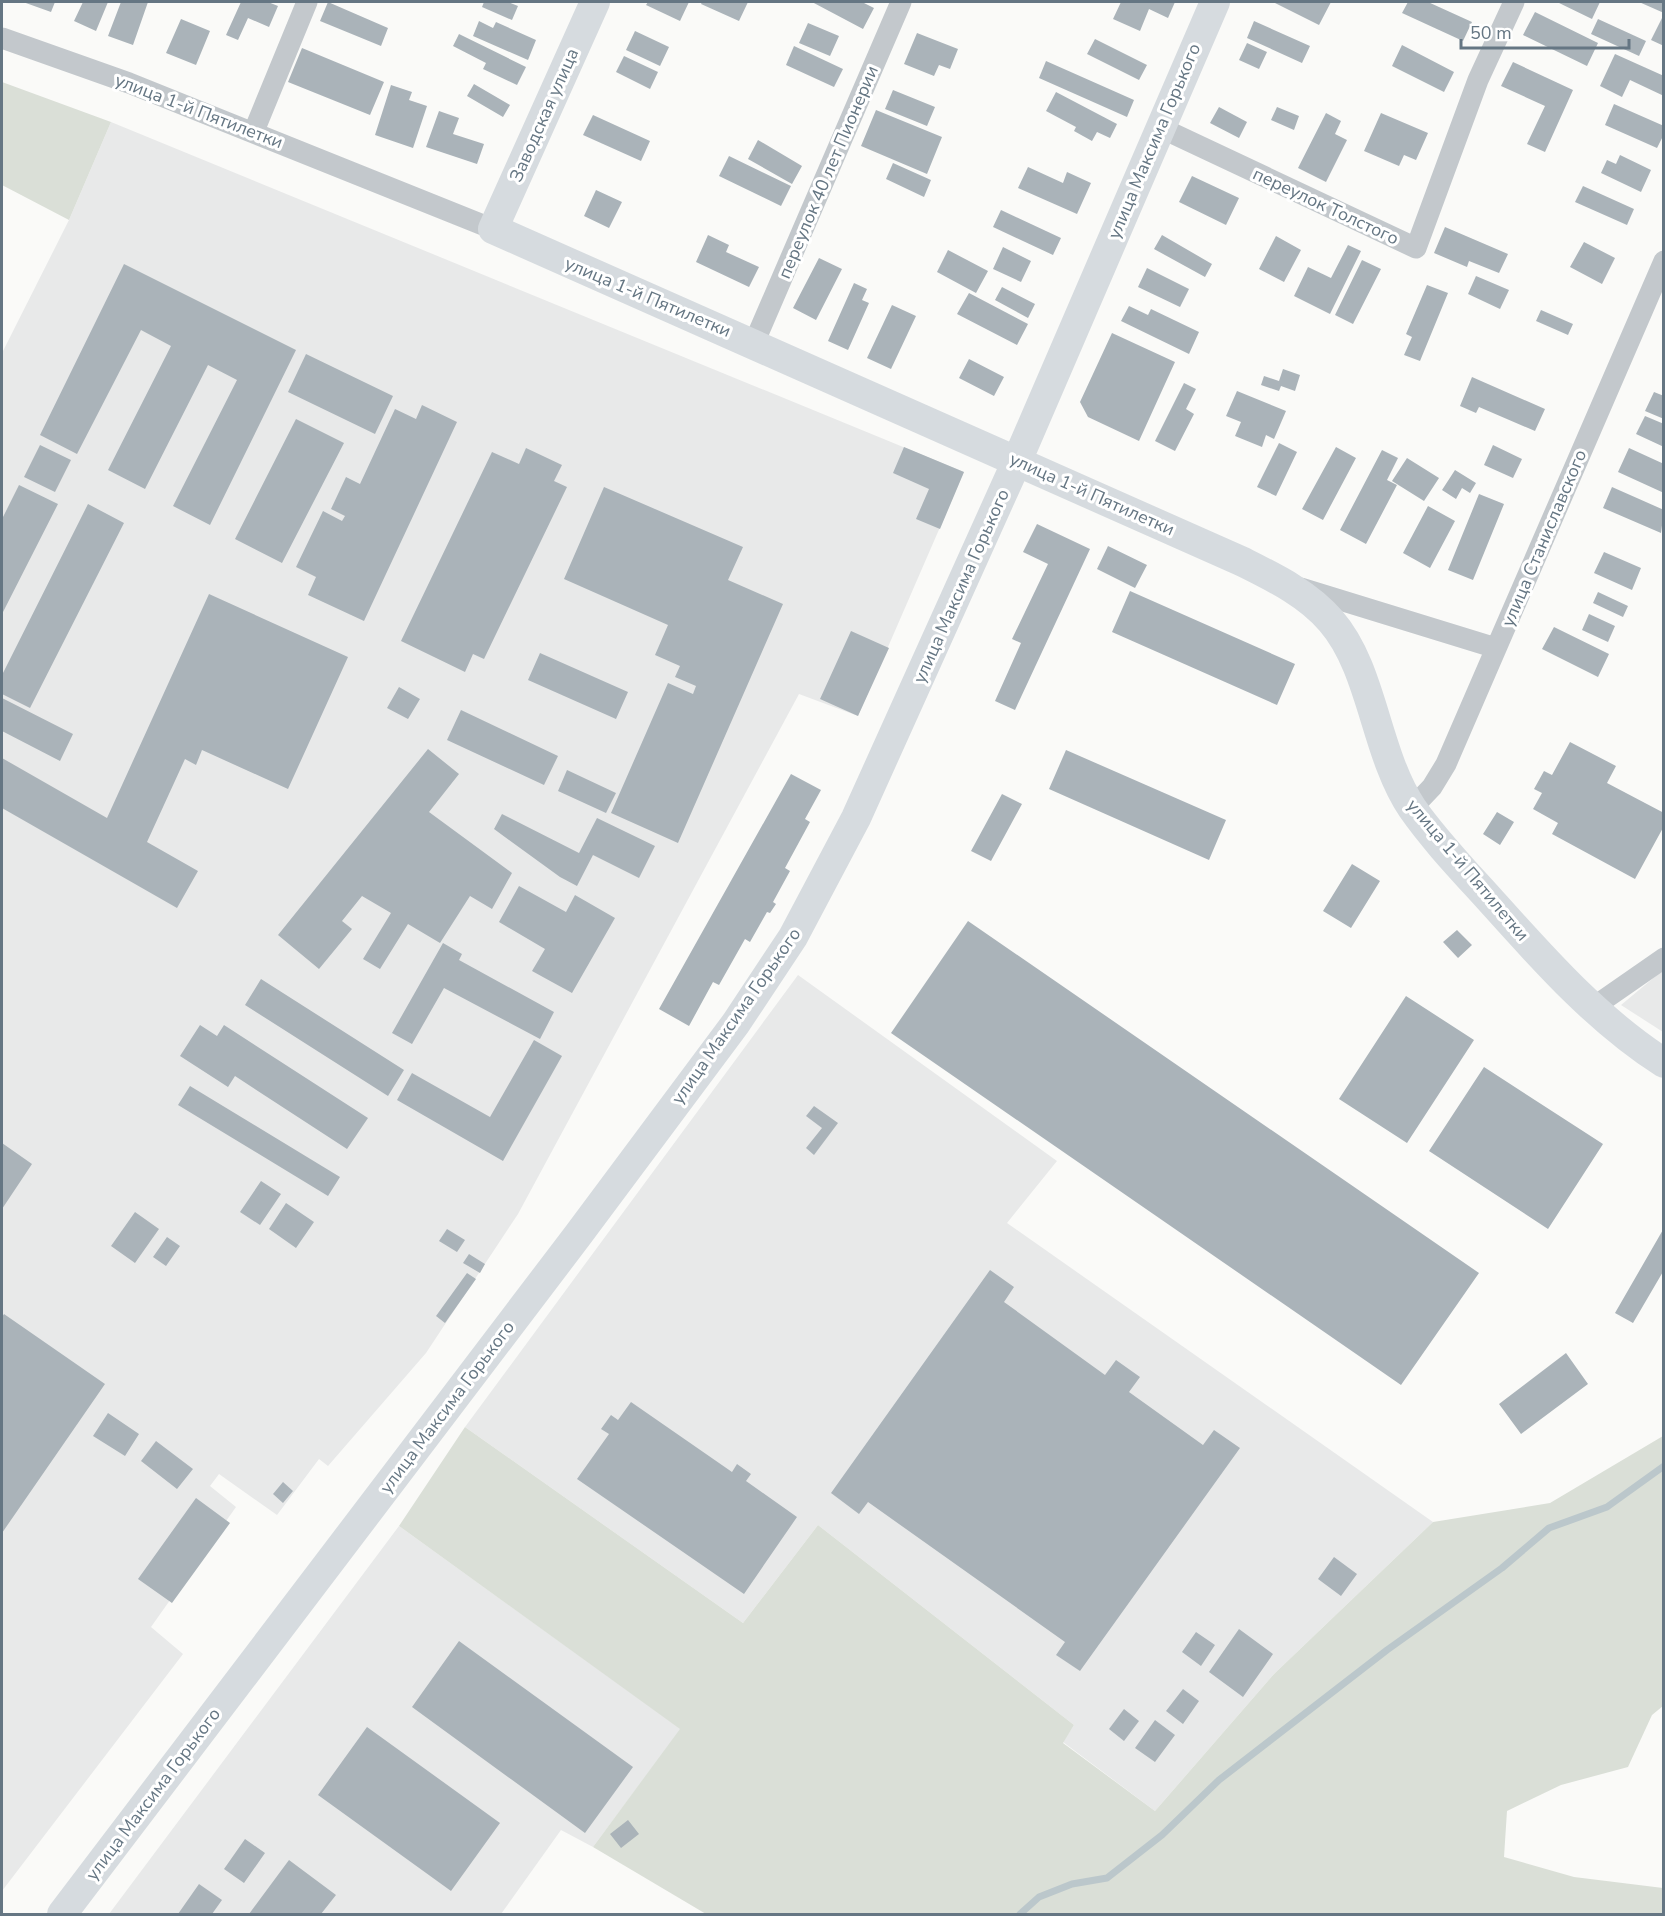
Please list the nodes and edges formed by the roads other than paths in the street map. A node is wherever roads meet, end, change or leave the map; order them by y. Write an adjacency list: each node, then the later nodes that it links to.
1 (307, 2): 8 (street)
2 (595, 2): 9 (main road, Заводская улица)
3 (901, 2): 11 (street, переулок 40 лет Пионерии)
4 (1215, 2): 7 (main road, улица Максима Горького)
5 (1514, 2): 7 (street, переулок Толстого)
6 (2, 38): 8 (street, улица 1-й Пятилетки)
7 (1160, 127): 12 (main road, улица Максима Горького)
8 (254, 131): 9 (street, улица 1-й Пятилетки)
9 (493, 229): 11 (main road, улица 1-й Пятилетки)
10 (1664, 261): 14 (street, улица Станиславского)
11 (754, 343): 12 (main road, улица 1-й Пятилетки)
12 (1017, 461): 13 (main road, улица 1-й Пятилетки); 19 (main road, улица Максима Горького)
13 (1284, 583): 14 (street, улица 1-й Пятилетки); 15 (main road, улица 1-й Пятилетки)
14 (1496, 648): 15 (street, улица Станиславского)
15 (1412, 808): 17 (main road, улица 1-й Пятилетки)
16 (1664, 958): 17 (street)
17 (1592, 1008): 18 (main road, улица 1-й Пятилетки)
18 (1664, 1063)
19 (62, 1914)

